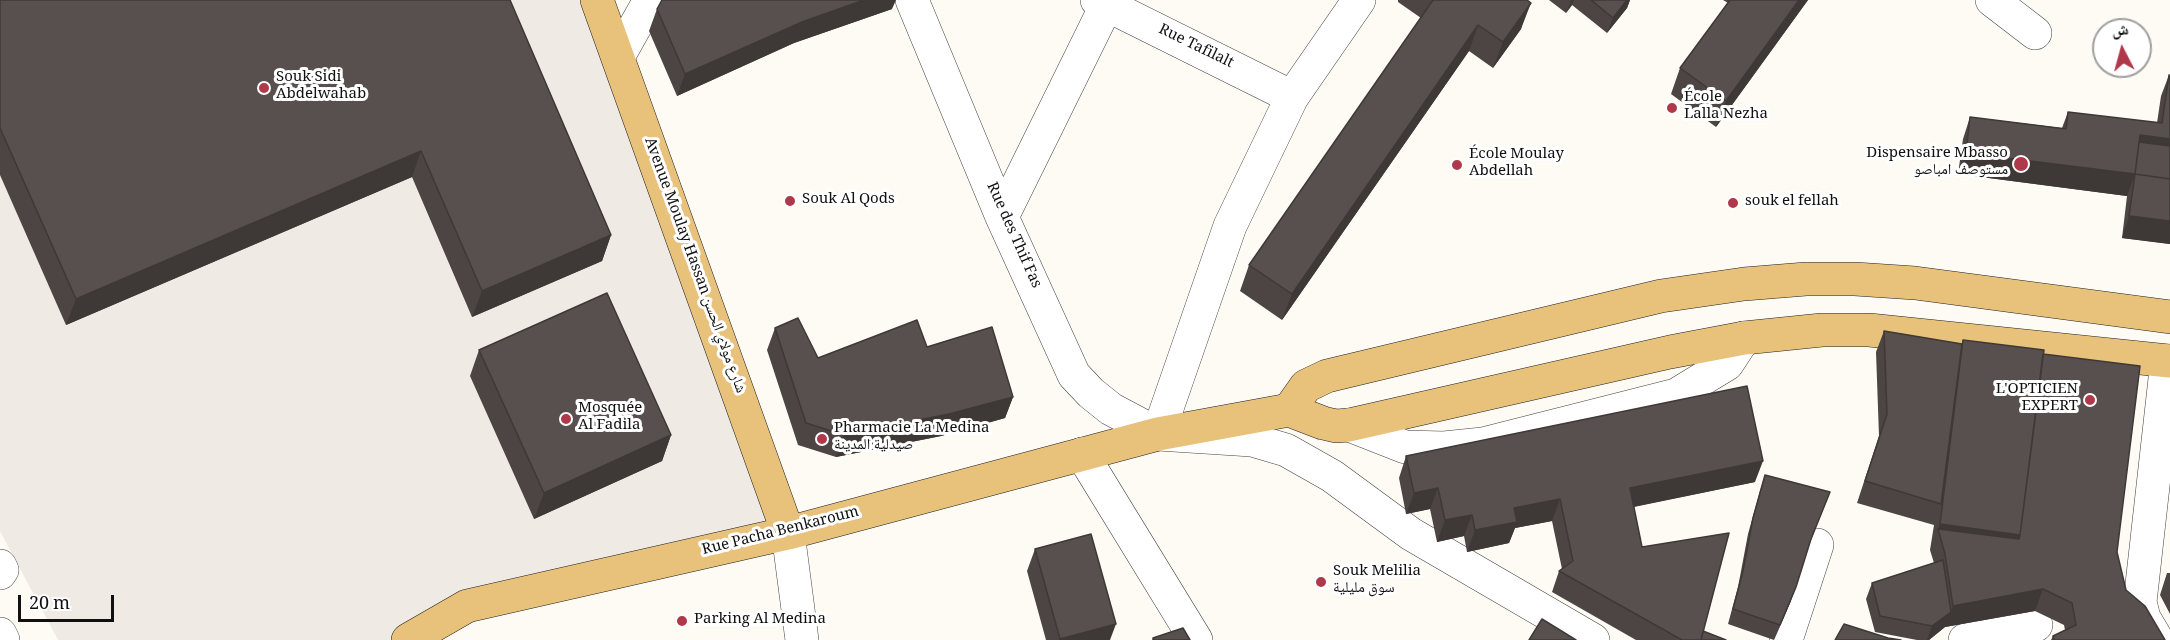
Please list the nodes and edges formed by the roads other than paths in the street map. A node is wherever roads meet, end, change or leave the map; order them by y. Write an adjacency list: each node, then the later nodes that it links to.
1 (597, 0): 8 (main road, Avenue Moulay Hassan شارع مولاي الحسن)
2 (650, 0): 8 (street)
3 (912, 0): 10 (street, Rue des Thif Fas)
4 (1359, 0): 9 (street)
5 (1992, 0): 7 (street)
6 (1104, 2): 9 (street, Rue Tafilalt); 10 (street)
7 (2035, 33)
8 (618, 57): 18 (main road, Avenue Moulay Hassan شارع مولاي الحسن)
9 (1292, 97): 16 (street)
10 (1002, 217): 16 (street, Rue des Thif Fas)
11 (2170, 317): 14 (main road)
12 (1744, 338): 13 (main road); 15 (main road); 15 (street)
13 (2168, 361): 31 (street)
14 (1289, 410): 15 (main road); 16 (main road, Rue Pacha Benkaroum)
15 (1349, 425)
16 (1158, 434): 17 (main road, Rue Pacha Benkaroum); 28 (street)
17 (1082, 454): 18 (main road, Rue Pacha Benkaroum); 27 (street)
18 (788, 533): 25 (main road, Rue Pacha Benkaroum); 26 (street)
19 (1817, 545): 29 (street)
20 (0, 566): 21 (street)
21 (0, 573)
22 (2036, 626): 30 (street)
23 (0, 634): 24 (street)
24 (3, 640)
25 (408, 640)
26 (802, 640)
27 (1196, 640)
28 (1593, 640)
29 (1786, 640)
30 (1965, 640)
31 (2157, 640)

